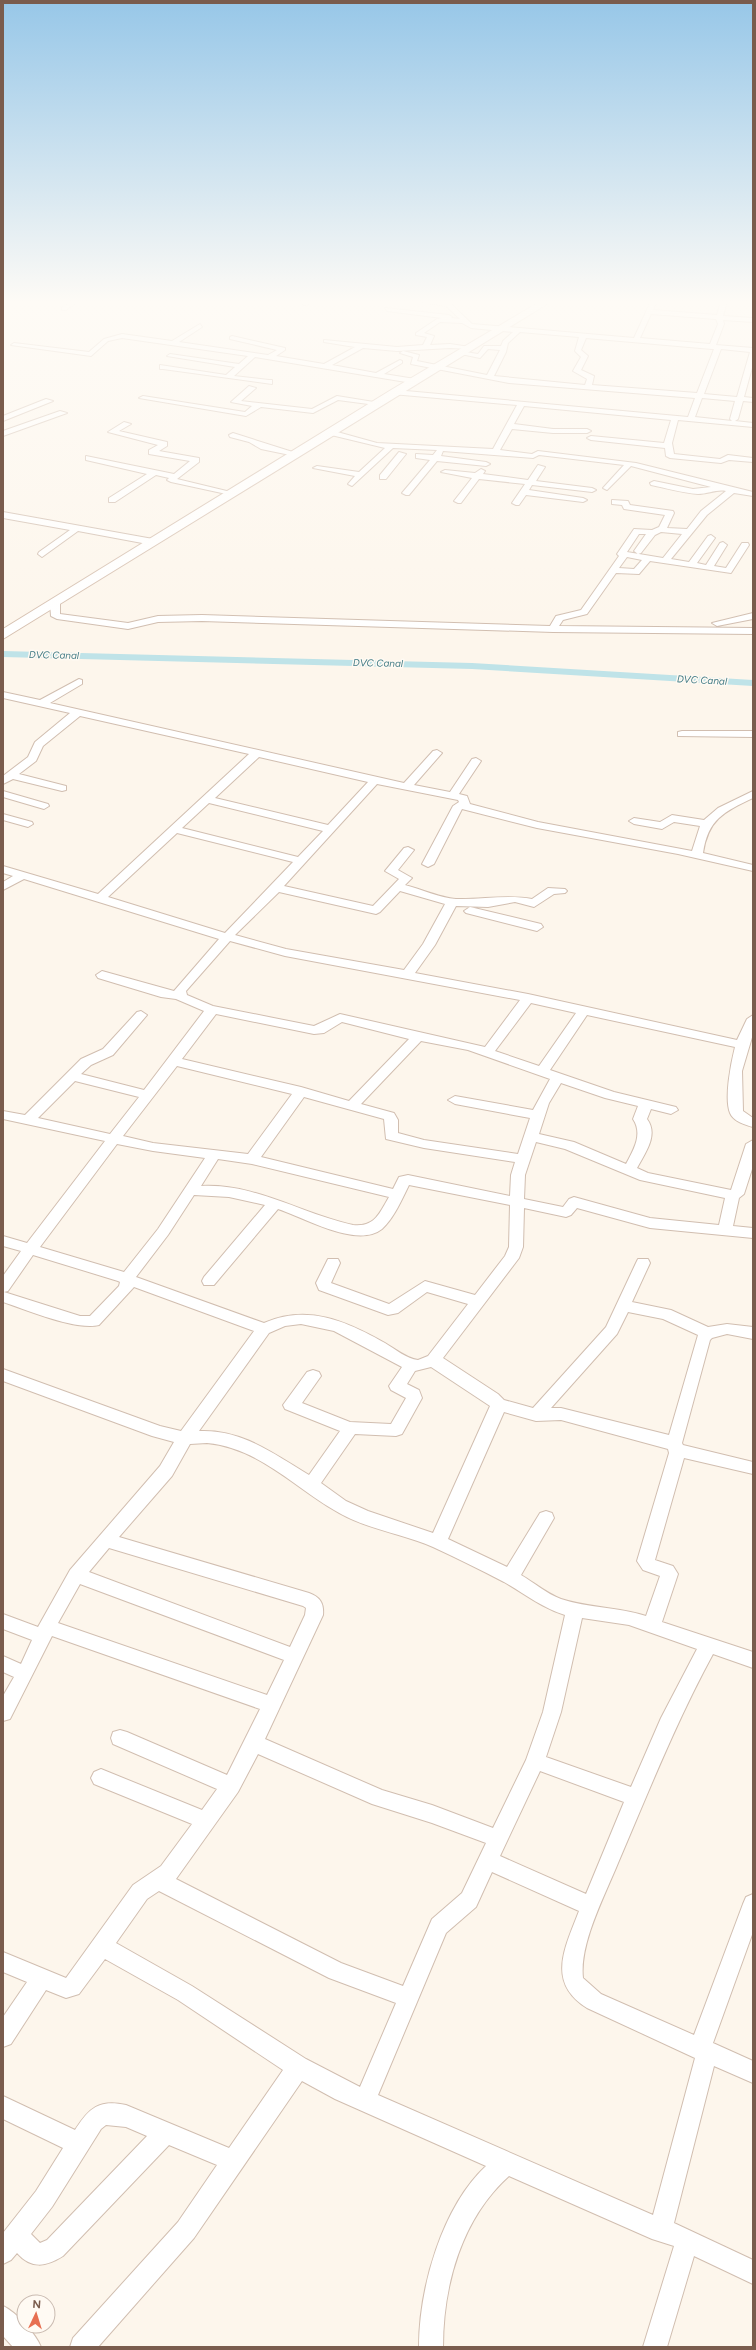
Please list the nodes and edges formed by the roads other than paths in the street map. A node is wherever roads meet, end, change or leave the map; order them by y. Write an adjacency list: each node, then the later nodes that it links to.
1 (24, 411): 12 (street)
2 (225, 411): 3 (street)
3 (250, 411)
4 (364, 411): 19 (street)
5 (518, 411): 18 (street)
6 (556, 411): 10 (street)
7 (694, 411): 13 (street)
8 (736, 411): 14 (street)
9 (63, 414): 20 (street)
10 (583, 416): 11 (street); 23 (street)
11 (675, 417): 13 (street); 24 (street)
12 (3, 419)
13 (691, 419): 17 (street)
14 (734, 419)
15 (553, 422): 22 (street)
16 (127, 424): 43 (street)
17 (753, 425)
18 (509, 426): 22 (street); 27 (street)
19 (330, 432): 26 (street); 29 (street)
20 (3, 434)
21 (233, 435): 29 (street)
22 (547, 435): 23 (street); 28 (street)
23 (592, 445): 24 (street); 28 (street); 36 (street)
24 (668, 446): 31 (street)
25 (442, 448): 26 (street); 27 (street); 33 (street)
26 (388, 449): 30 (street); 42 (street)
27 (495, 452): 28 (street); 35 (street)
28 (537, 453)
29 (295, 454): 54 (street)
30 (402, 454): 33 (street); 45 (street)
31 (670, 456): 34 (street); 40 (street)
32 (89, 458): 41 (street)
33 (436, 458): 35 (street); 55 (street)
34 (753, 460)
35 (486, 464): 44 (street)
36 (629, 464): 40 (street); 50 (street)
37 (541, 467): 46 (street)
38 (317, 468): 42 (street)
39 (445, 472): 44 (street)
40 (669, 472): 49 (street)
41 (154, 473): 43 (street); 57 (street)
42 (361, 475): 48 (street)
43 (173, 476): 54 (street)
44 (477, 476): 46 (street); 58 (street)
45 (383, 478)
46 (530, 483): 51 (street); 53 (street)
47 (654, 483): 49 (street)
48 (352, 484)
49 (717, 487): 52 (street)
50 (607, 488)
51 (592, 490)
52 (731, 491): 56 (street); 65 (street)
53 (524, 492): 59 (street); 61 (street)
54 (231, 493): 68 (street)
55 (406, 493)
56 (753, 494)
57 (112, 500)
58 (458, 500)
59 (583, 500)
60 (615, 502): 64 (street)
61 (516, 503)
62 (3, 515): 63 (street)
63 (77, 528): 68 (street); 72 (street)
64 (664, 528): 65 (street); 66 (street)
65 (689, 531): 75 (street)
66 (651, 532): 71 (street); 73 (street)
67 (711, 538): 76 (street)
68 (152, 542): 79 (street)
69 (723, 545): 77 (street)
70 (745, 545): 77 (street)
71 (638, 551)
72 (42, 554)
73 (624, 555): 74 (street); 78 (street)
74 (647, 559): 75 (street); 78 (street)
75 (665, 561): 76 (street)
76 (691, 566): 77 (street)
77 (708, 568)
78 (613, 570): 81 (street)
79 (55, 603): 81 (street); 84 (street)
80 (753, 616): 82 (street)
81 (553, 629): 82 (street)
82 (711, 630): 83 (street)
83 (753, 631)
84 (3, 635)
85 (79, 682): 87 (street)
86 (3, 695): 87 (street)
87 (43, 704): 88 (street)
88 (78, 712): 91 (street); 94 (street)
89 (682, 734): 90 (street)
90 (753, 734)
91 (258, 752): 95 (street); 101 (street)
92 (437, 753): 96 (street)
93 (476, 761): 100 (street)
94 (7, 778): 97 (street)
95 (375, 780): 96 (street); 109 (street)
96 (407, 786): 100 (street)
97 (62, 788)
98 (3, 794): 103 (street)
99 (753, 794): 107 (street)
100 (453, 795): 102 (street)
101 (206, 799): 108 (street); 109 (street)
102 (464, 804): 111 (street); 113 (street)
103 (44, 806)
104 (3, 817): 106 (street)
105 (634, 821): 107 (street)
106 (28, 824)
107 (706, 824): 111 (street)
108 (174, 829): 112 (street); 121 (street)
109 (330, 829): 112 (street)
110 (408, 850): 118 (street)
111 (697, 856): 114 (street)
112 (301, 861): 119 (street)
113 (428, 864)
114 (753, 868)
115 (3, 869): 116 (street)
116 (23, 875): 117 (street); 121 (street)
117 (3, 887)
118 (398, 887): 119 (street); 122 (street)
119 (276, 888): 125 (street)
120 (562, 891): 122 (street)
121 (100, 899): 125 (street)
122 (451, 902): 126 (street)
123 (470, 911): 124 (street)
124 (537, 927)
125 (226, 938): 126 (street); 128 (street)
126 (408, 973): 129 (street)
127 (102, 975): 128 (street)
128 (179, 994): 130 (street)
129 (528, 998): 131 (street); 136 (street)
130 (210, 1009): 134 (street); 137 (street)
131 (584, 1010): 135 (street); 138 (street)
132 (141, 1015): 139 (street)
133 (753, 1019): 135 (street)
134 (418, 1037): 136 (street); 145 (street)
135 (742, 1045): 150 (street)
136 (488, 1052): 138 (street)
137 (173, 1061): 141 (street); 142 (street)
138 (542, 1071): 140 (street)
139 (73, 1076): 142 (street); 149 (street)
140 (558, 1077): 144 (street); 148 (street)
141 (301, 1092): 145 (street); 155 (street)
142 (148, 1094): 152 (street)
143 (456, 1100): 148 (street)
144 (646, 1104): 146 (street); 157 (street)
145 (352, 1106): 156 (street)
146 (671, 1110)
147 (3, 1115): 149 (street)
148 (538, 1115): 151 (street)
149 (28, 1120): 152 (street)
150 (753, 1123)
151 (530, 1136): 156 (street); 157 (street)
152 (115, 1138): 154 (street); 166 (street)
153 (753, 1144): 160 (street)
154 (214, 1155): 155 (street); 158 (street)
155 (252, 1159): 159 (street)
156 (523, 1159): 161 (street)
157 (629, 1171): 160 (street)
158 (191, 1191): 162 (street); 169 (street)
159 (398, 1193): 161 (street); 162 (street)
160 (733, 1195): 163 (street)
161 (516, 1202): 163 (street); 173 (street)
162 (274, 1204): 170 (street)
163 (725, 1229): 164 (street)
164 (753, 1233)
165 (3, 1241): 166 (street)
166 (30, 1250): 169 (street); 171 (street)
167 (334, 1263): 173 (street)
168 (643, 1263): 174 (street)
169 (128, 1279): 172 (street); 175 (street)
170 (209, 1281)
171 (3, 1287)
172 (3, 1297)
173 (477, 1301): 178 (street)
174 (625, 1306): 176 (street); 183 (street)
175 (264, 1329): 179 (street); 185 (street)
176 (707, 1333): 177 (street); 186 (street)
177 (753, 1333)
178 (434, 1360): 179 (street); 182 (street)
179 (411, 1365): 184 (street)
180 (3, 1375): 185 (street)
181 (313, 1376): 184 (street)
182 (499, 1405): 183 (street); 191 (street)
183 (536, 1415): 186 (street)
184 (350, 1429): 188 (street)
185 (184, 1438): 188 (street); 190 (street)
186 (674, 1446): 187 (street); 196 (street)
187 (753, 1468)
188 (311, 1485): 191 (street)
189 (546, 1518): 193 (street)
190 (105, 1540): 192 (street); 199 (street)
191 (438, 1542): 193 (street)
192 (76, 1575): 197 (street); 199 (street)
193 (510, 1577): 194 (street)
194 (575, 1610): 196 (street); 207 (street)
195 (3, 1621): 197 (street)
196 (652, 1625): 198 (street)
197 (46, 1632): 202 (street); 203 (street)
198 (709, 1644): 200 (street); 210 (street)
199 (294, 1656): 203 (street)
200 (753, 1660)
201 (3, 1664): 202 (street)
202 (25, 1674): 204 (street)
203 (272, 1705): 206 (street)
204 (3, 1713)
205 (120, 1738): 209 (street)
206 (254, 1743): 209 (street); 212 (street)
207 (535, 1761): 210 (street); 212 (street)
208 (101, 1778): 211 (street)
209 (231, 1786): 211 (street)
210 (636, 1798): 216 (street)
211 (207, 1821): 214 (street)
212 (499, 1839): 213 (street)
213 (488, 1860): 216 (street); 220 (street)
214 (158, 1880): 217 (street); 220 (street)
215 (753, 1904): 222 (street)
216 (591, 1906): 222 (street)
217 (98, 1950): 219 (street); 223 (street)
218 (3, 1962): 219 (street)
219 (41, 1979): 221 (street)
220 (409, 1998): 225 (street)
221 (3, 2036)
222 (704, 2050): 224 (street); 231 (street)
223 (298, 2067): 225 (street); 229 (street)
224 (753, 2072)
225 (365, 2101): 230 (street)
226 (3, 2107): 228 (street)
227 (165, 2133): 228 (street); 229 (street); 232 (street)
228 (80, 2144): 232 (street)
229 (234, 2161): 238 (street)
230 (506, 2164): 231 (street); 239 (street)
231 (660, 2231): 233 (street)
232 (17, 2235): 234 (street)
233 (688, 2240): 235 (street); 240 (street)
234 (3, 2252)
235 (753, 2272)
236 (3, 2318): 237 (street)
237 (29, 2347)
238 (82, 2347)
239 (431, 2347)
240 (655, 2347)

